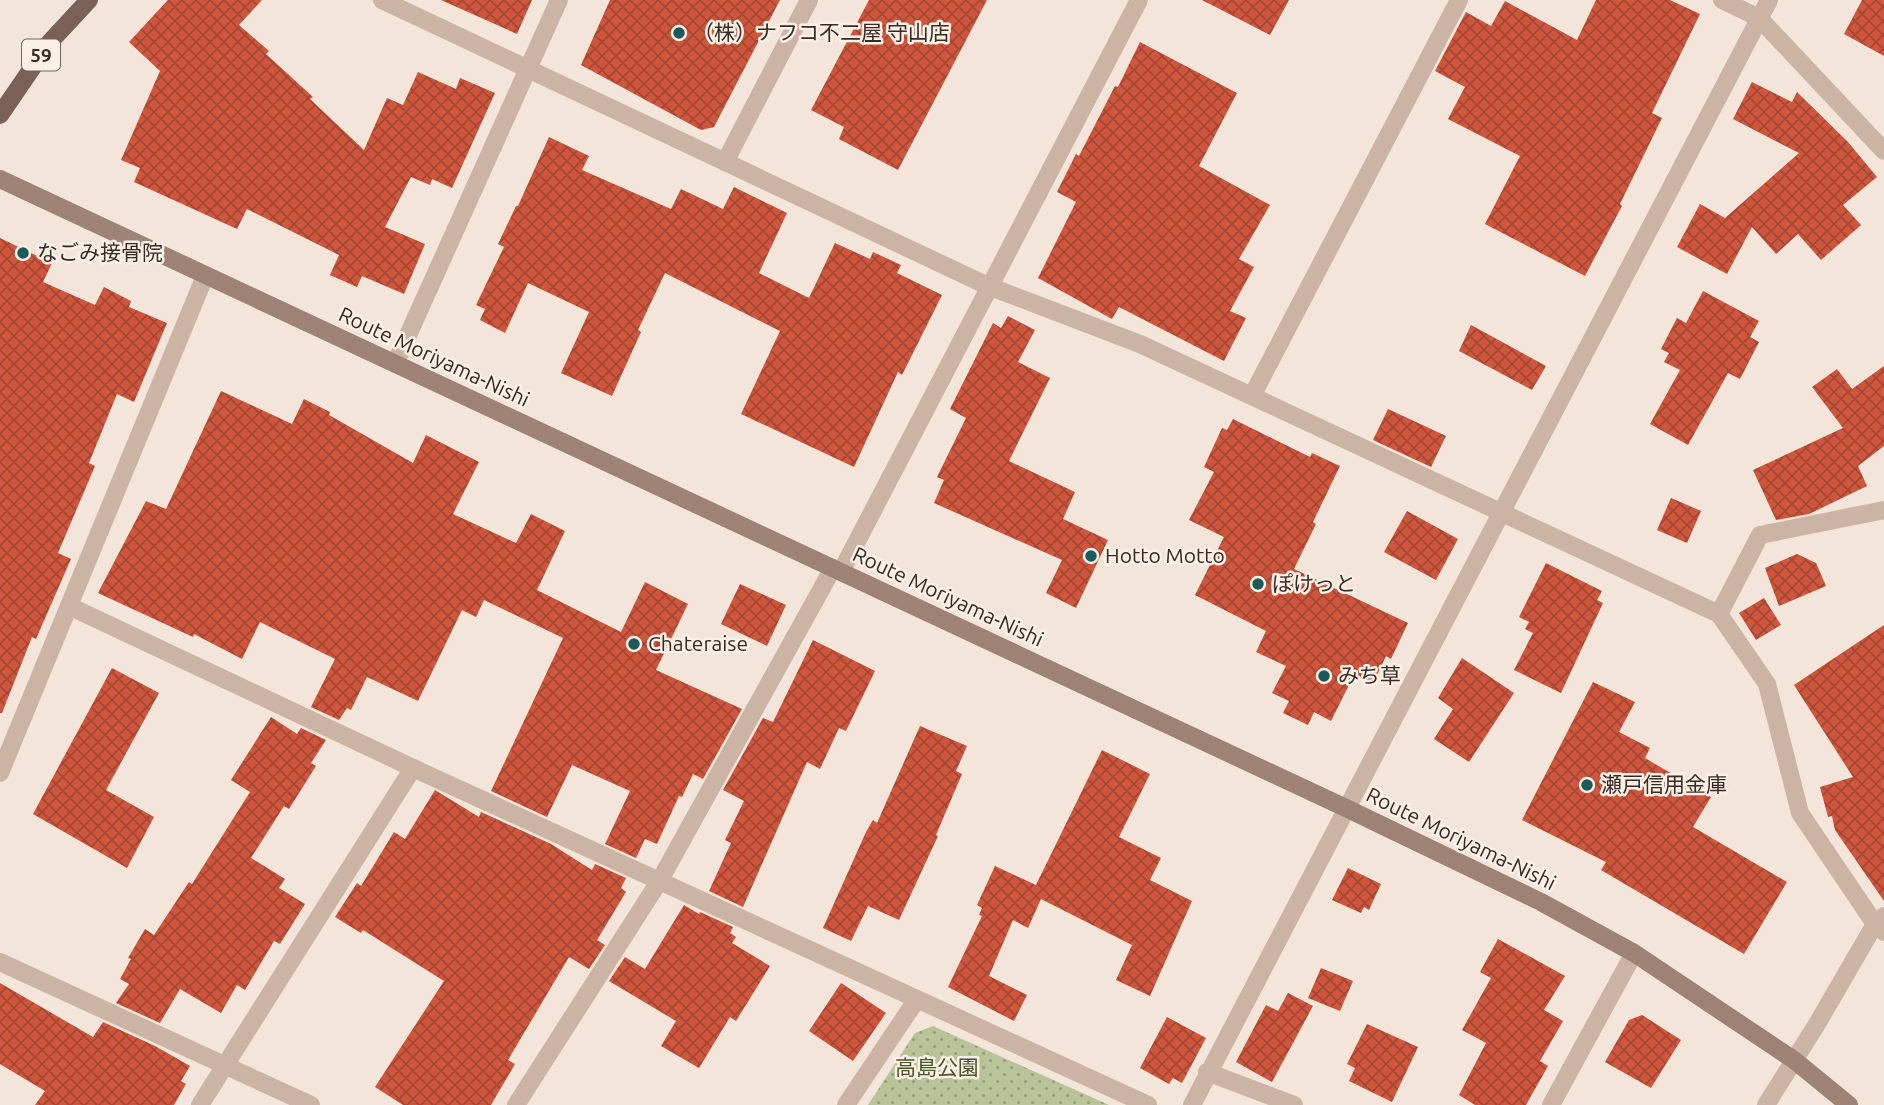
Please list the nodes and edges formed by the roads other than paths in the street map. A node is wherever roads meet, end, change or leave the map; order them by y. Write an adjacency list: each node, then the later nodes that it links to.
1 (89, 0): 11 (main road, 59)
2 (382, 0): 10 (street)
3 (559, 0): 10 (street)
4 (809, 0): 13 (street)
5 (1139, 0): 16 (street)
6 (1459, 0): 18 (street)
7 (1722, 0): 9 (street)
8 (1769, 0): 9 (street)
9 (1759, 18): 12 (street); 20 (street)
10 (528, 69): 13 (street); 17 (street)
11 (0, 116)
12 (1884, 151)
13 (725, 162): 16 (street)
14 (0, 179): 15 (main road, Route Moriyama-Nishi)
15 (205, 276): 17 (main road, Route Moriyama-Nishi); 22 (street)
16 (988, 286): 18 (street); 21 (street)
17 (395, 364): 21 (main road, Route Moriyama-Nishi)
18 (1252, 396): 20 (street)
19 (1884, 510): 23 (street)
20 (1502, 512): 23 (street); 26 (street)
21 (837, 570): 26 (main road, Route Moriyama-Nishi); 27 (street)
22 (71, 607): 24 (street); 25 (street)
23 (1719, 614): 28 (street)
24 (413, 768): 27 (street); 33 (street)
25 (0, 773)
26 (1348, 809): 29 (main road, Route Moriyama-Nishi); 34 (street)
27 (660, 880): 31 (street); 37 (street)
28 (1881, 924): 32 (street)
29 (1633, 953): 32 (main road, Route Moriyama-Nishi); 42 (street)
30 (0, 962): 33 (street)
31 (917, 999): 38 (street); 39 (street)
32 (1794, 1060): 43 (street); 44 (main road, Route Moriyama-Nishi)
33 (226, 1066): 35 (street); 36 (street)
34 (1207, 1072): 40 (street); 41 (street)
35 (201, 1105)
36 (312, 1105)
37 (516, 1105)
38 (846, 1105)
39 (1148, 1105)
40 (1192, 1105)
41 (1294, 1105)
42 (1551, 1105)
43 (1766, 1105)
44 (1849, 1105)

